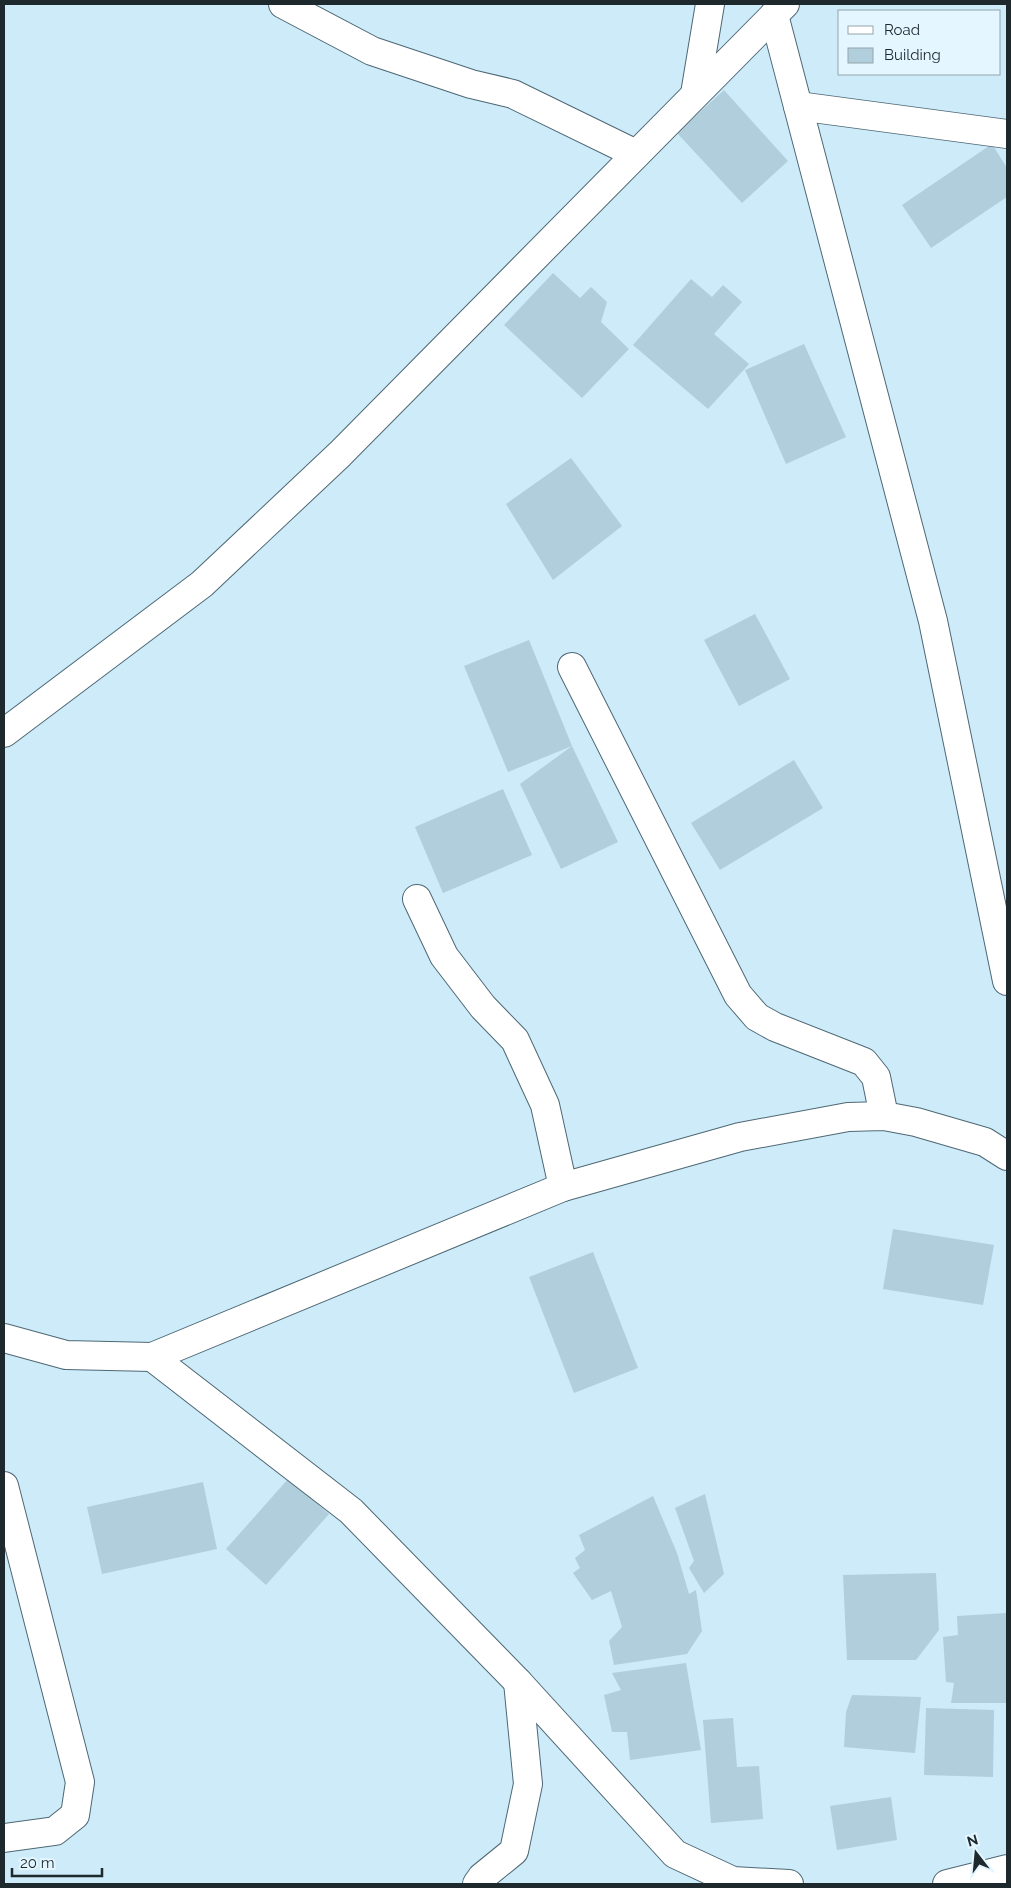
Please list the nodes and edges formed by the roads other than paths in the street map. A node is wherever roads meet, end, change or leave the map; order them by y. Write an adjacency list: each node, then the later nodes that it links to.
1 (283, 4): 7 (street)
2 (710, 4): 4 (street)
3 (779, 10): 4 (street); 5 (street)
4 (695, 94): 7 (street)
5 (798, 106): 6 (street); 11 (street)
6 (1007, 134)
7 (636, 154): 9 (street)
8 (572, 667): 12 (street)
9 (4, 733)
10 (417, 899): 14 (street)
11 (1007, 981)
12 (884, 1116): 13 (street); 14 (street)
13 (1007, 1156)
14 (563, 1187): 16 (street)
15 (4, 1338): 16 (street)
16 (152, 1357): 18 (street)
17 (4, 1486): 19 (street)
18 (518, 1682): 21 (street); 22 (street)
19 (4, 1838)
20 (1007, 1869): 23 (street)
21 (477, 1884)
22 (789, 1884)
23 (947, 1884)

